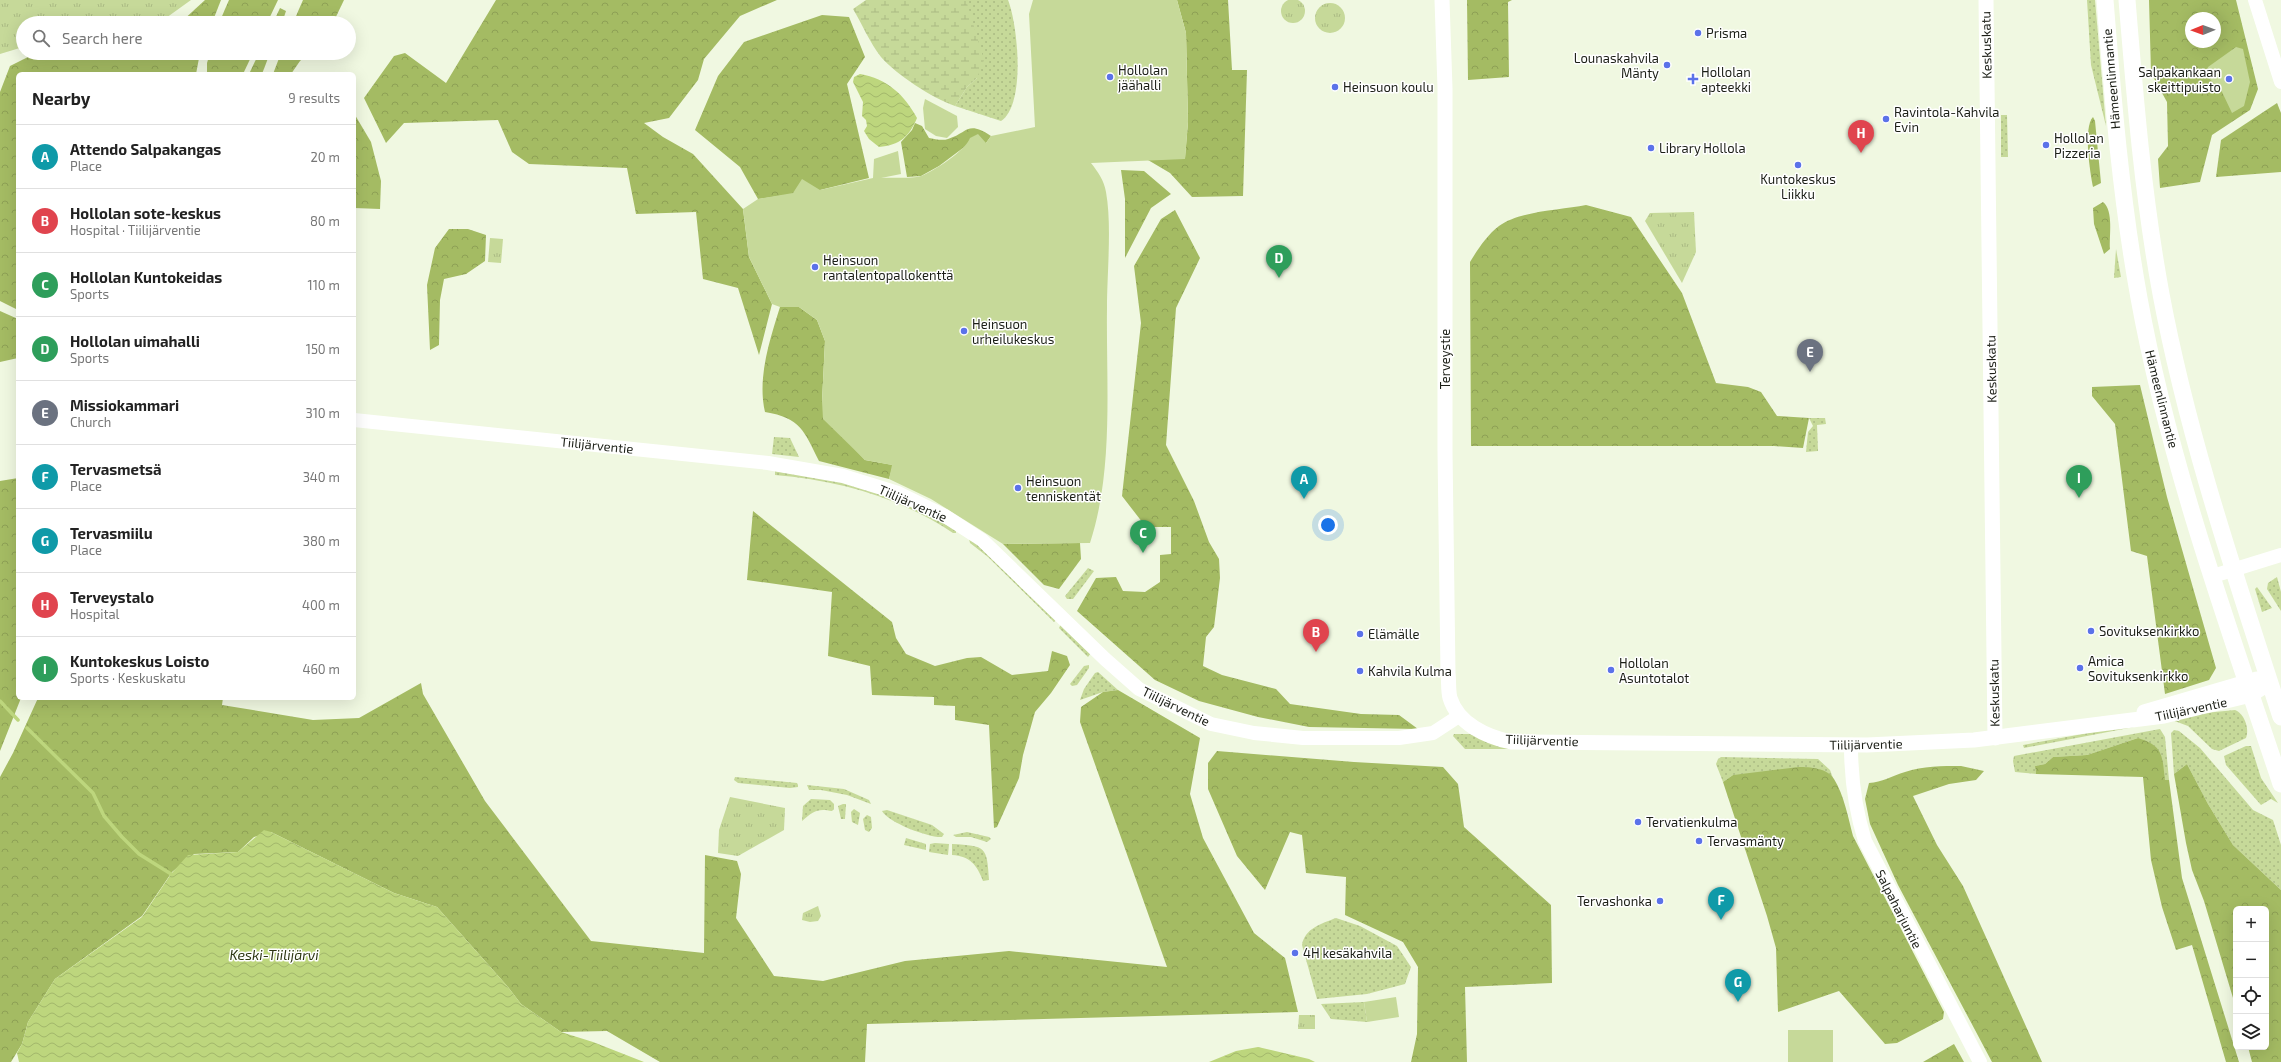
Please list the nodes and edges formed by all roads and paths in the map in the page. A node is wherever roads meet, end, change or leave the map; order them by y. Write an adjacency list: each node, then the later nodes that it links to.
1 (1442, 0): 13 (main road, Terveystie)
2 (1986, 0): 15 (main road, Keskuskatu)
3 (2105, 0): 10 (main road, Hämeenlinnantie)
4 (2127, 0): 9 (main road, Hämeenlinnantie)
5 (2255, 0): 6 (street)
6 (2281, 82)
7 (356, 420): 13 (street, Tiilijärventie)
8 (2281, 555): 9 (street)
9 (2234, 570): 10 (street); 11 (main road, Hämeenlinnantie)
10 (2213, 576): 12 (main road, Hämeenlinnantie)
11 (2268, 681): 12 (main road, Tiilijärventie); 14 (main road, Hämeenlinnantie)
12 (2248, 688): 15 (main road, Tiilijärventie); 17 (main road, Hämeenlinnantie)
13 (1459, 716): 16 (main road, Tiilijärventie)
14 (2281, 717)
15 (1995, 738): 16 (main road, Tiilijärventie)
16 (1851, 745): 18 (street, Salpaharjuntie)
17 (2281, 784)
18 (1980, 1062)

